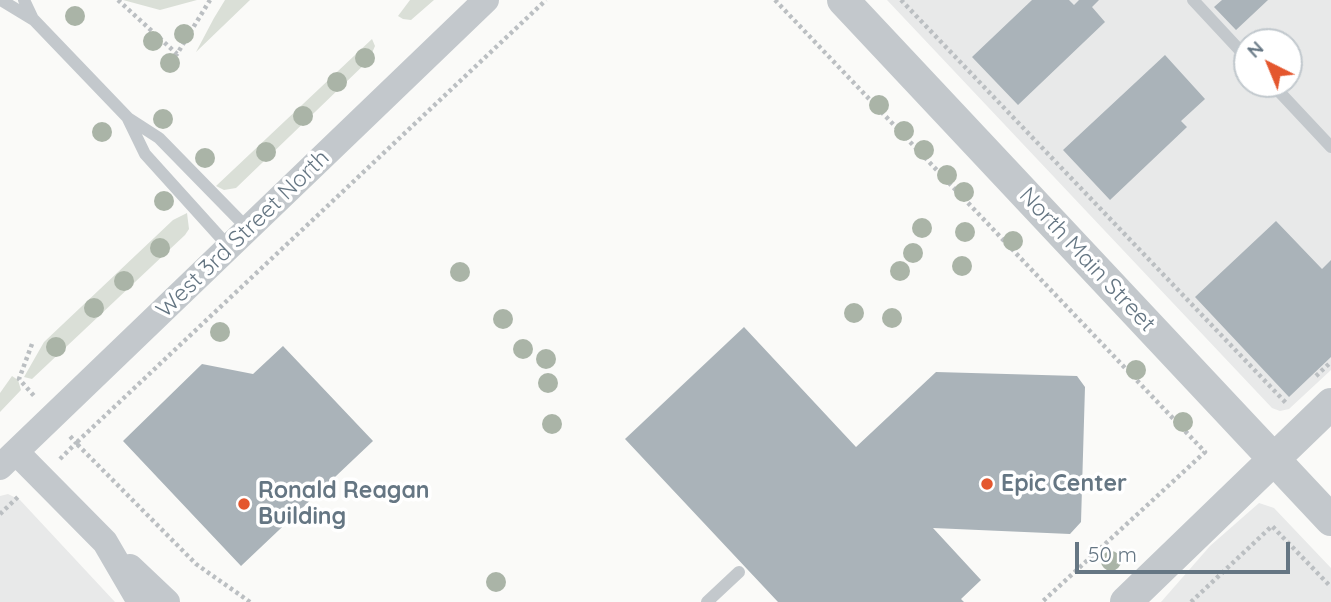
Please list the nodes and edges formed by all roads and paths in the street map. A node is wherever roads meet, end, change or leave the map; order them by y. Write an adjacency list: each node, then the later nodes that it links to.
1 (2, 0): 11 (lane)
2 (24, 0): 11 (lane)
3 (118, 0): 4 (path)
4 (210, 0)
5 (486, 0): 16 (street, West 3rd Street North)
6 (546, 0): 28 (path)
7 (775, 0): 30 (path)
8 (843, 0): 20 (street, North Main Street)
9 (901, 0): 19 (path)
10 (1193, 0): 12 (lane)
11 (34, 20): 14 (lane)
12 (1233, 43)
13 (1285, 98): 15 (lane)
14 (128, 118): 16 (lane); 16 (lane)
15 (1331, 147)
16 (239, 238): 21 (street, West 3rd Street North)
17 (1331, 362): 18 (path)
18 (1322, 392): 20 (street)
19 (1294, 396)
20 (1273, 458): 22 (street, North Main Street); 31 (street)
21 (8, 460): 23 (street)
22 (1331, 520)
23 (104, 542): 26 (street); 27 (street)
24 (739, 572): 29 (lane)
25 (1331, 587): 32 (path)
26 (140, 602)
27 (167, 602)
28 (250, 602)
29 (707, 602)
30 (1042, 602)
31 (1126, 602)
32 (1191, 602)

